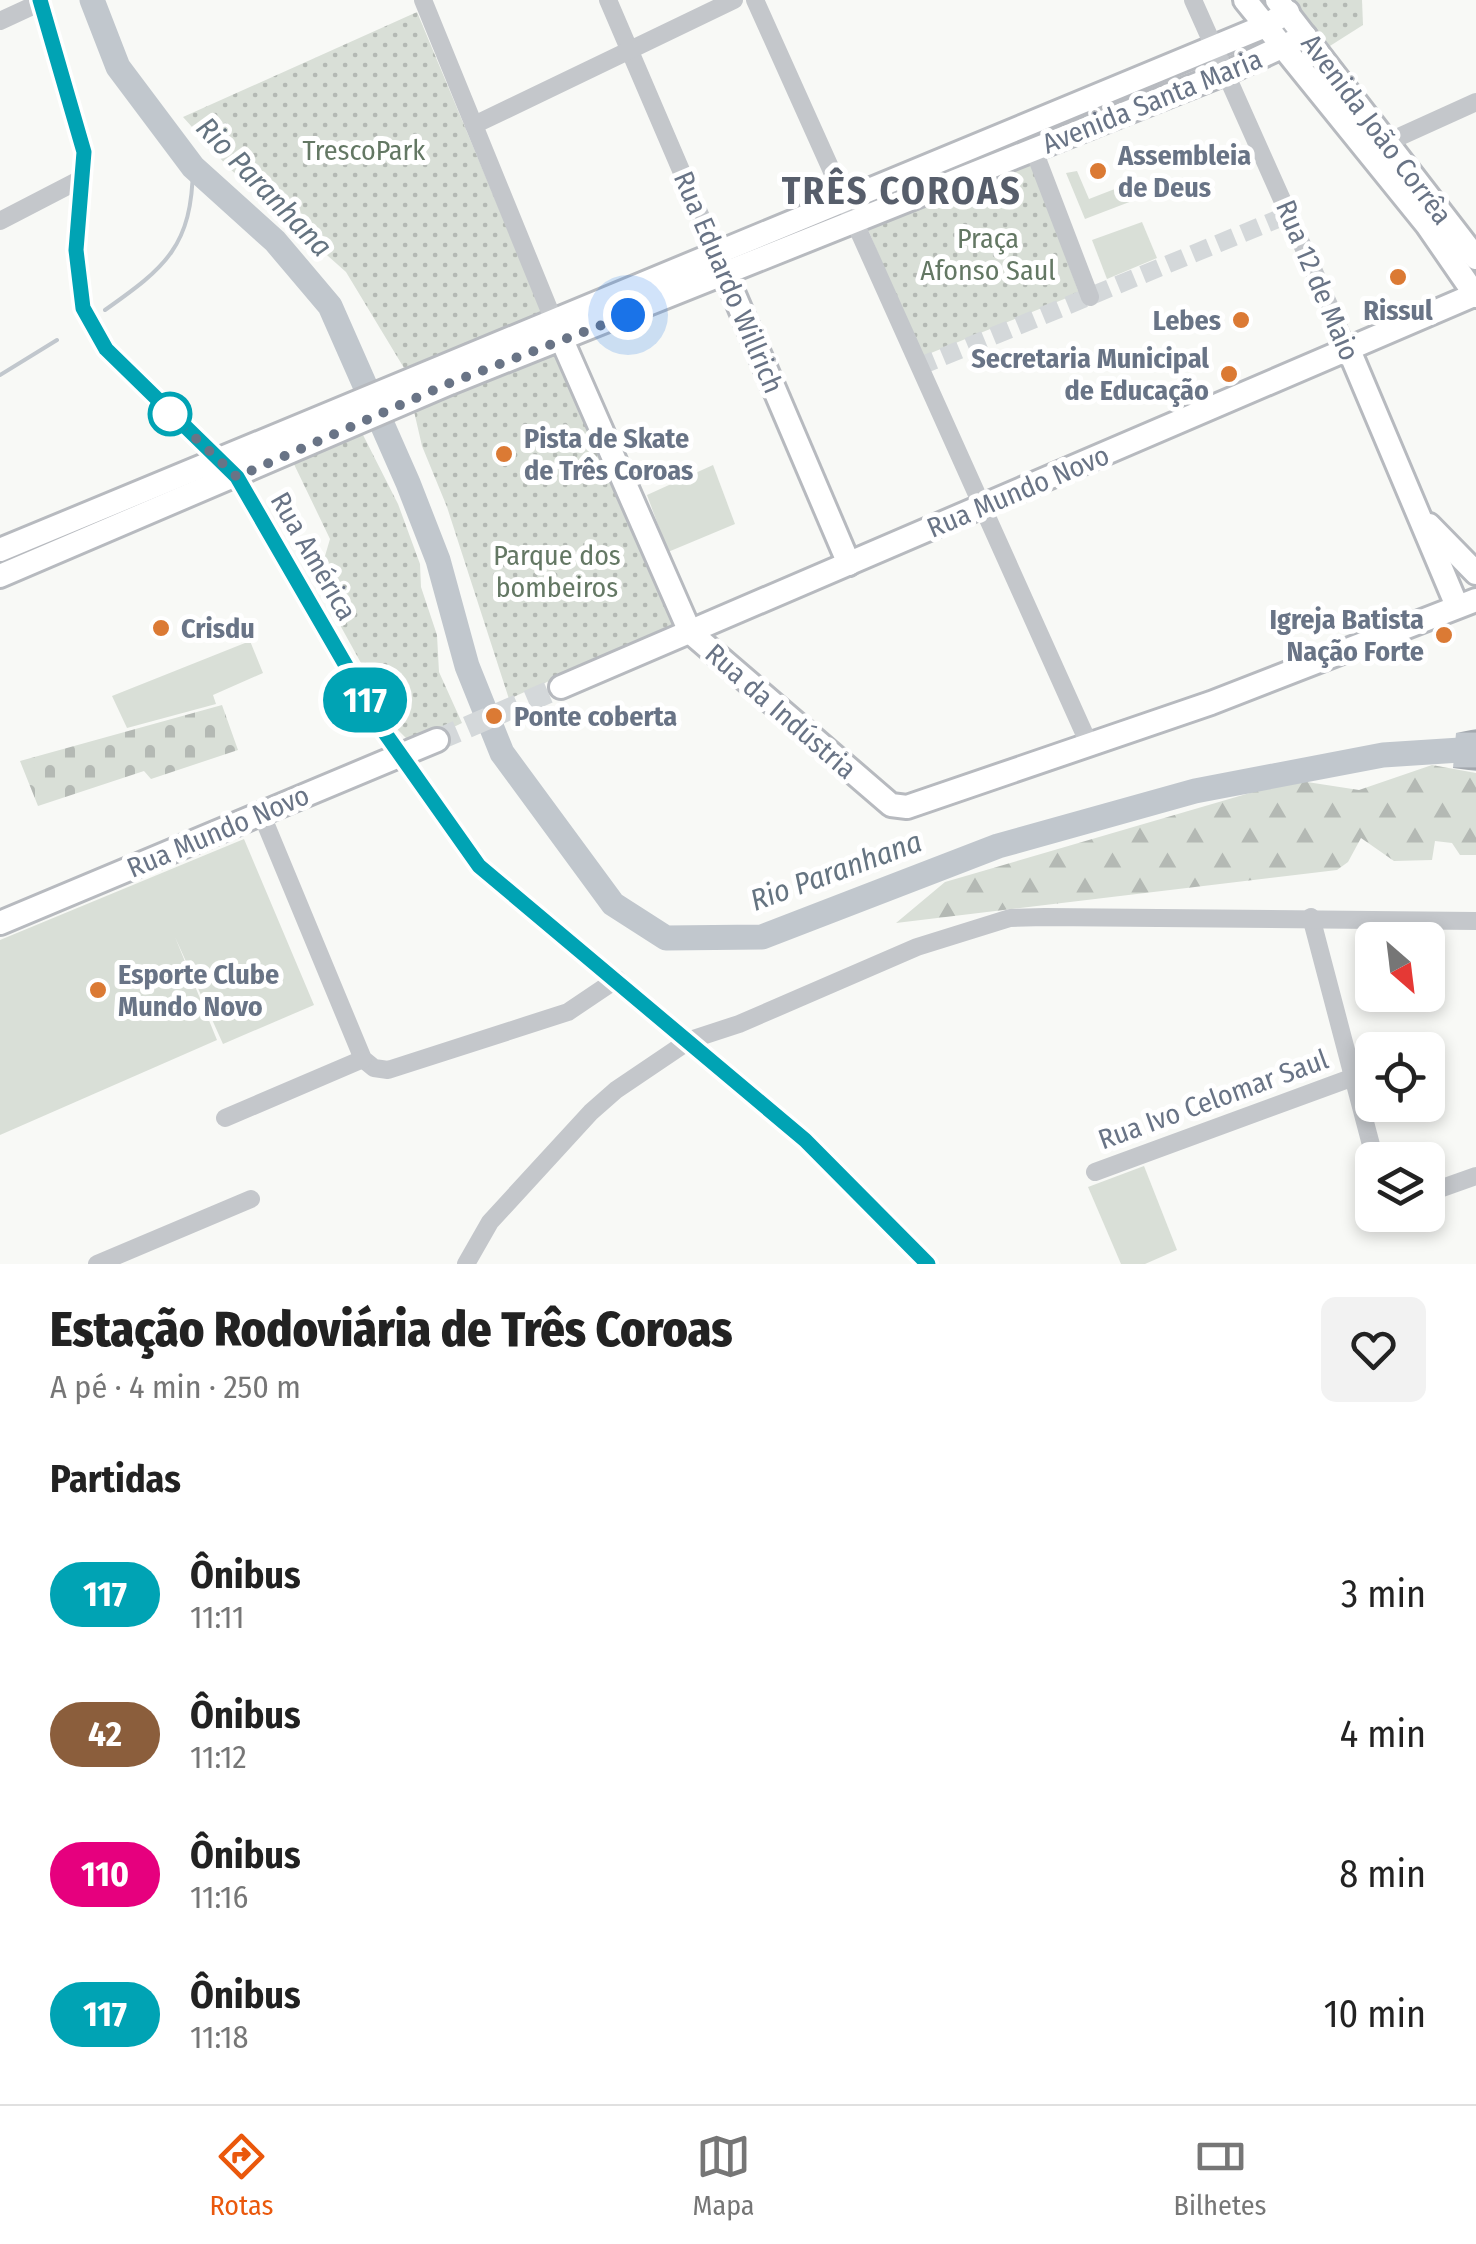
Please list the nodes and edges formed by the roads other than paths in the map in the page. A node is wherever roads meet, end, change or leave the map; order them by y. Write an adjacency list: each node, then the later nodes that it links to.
1 (423, 0): 18 (street, Rua da Indústria)
2 (608, 0): 13 (street, Rua Eduardo Willrich)
3 (734, 0): 13 (street)
4 (755, 0): 25 (street)
5 (1193, 0): 12 (street, Rua 12 de Maio)
6 (1244, 0): 10 (main road, Avenida João Corrêa)
7 (41, 1): 9 (street); 24 (street, Rua América)
8 (1283, 6): 10 (main road, Avenida Santa Maria); 11 (main road, Avenida João Corrêa)
9 (0, 21)
10 (1265, 26): 12 (main road, Avenida Santa Maria); 14 (main road, Avenida João Corrêa)
11 (1305, 36): 14 (main road, Avenida Santa Maria); 22 (main road, Avenida João Corrêa)
12 (1214, 45): 15 (street, Rua 12 de Maio); 17 (main road, Avenida Santa Maria)
13 (629, 48): 18 (street); 28 (street, Rua Eduardo Willrich)
14 (1284, 48): 15 (main road, Avenida Santa Maria); 22 (main road, Avenida João Corrêa)
15 (1228, 72): 19 (main road, Avenida Santa Maria); 35 (street, Rua 12 de Maio)
16 (1476, 102): 22 (street)
17 (1059, 110): 19 (main road); 20 (main road, Avenida Santa Maria)
18 (474, 125): 33 (street, Rua da Indústria)
19 (1070, 134): 21 (main road, Avenida Santa Maria)
20 (996, 136): 23 (main road); 25 (main road, Avenida Santa Maria)
21 (1033, 148): 23 (main road, Avenida Santa Maria); 32 (street)
22 (1375, 148): 29 (main road, Avenida João Corrêa); 31 (main road, Avenida João Corrêa)
23 (1007, 160): 27 (main road, Avenida Santa Maria)
24 (81, 179): 26 (street); 38 (street, Rua América)
25 (844, 198): 27 (street); 28 (main road, Avenida Santa Maria)
26 (0, 221)
27 (854, 222): 30 (main road, Avenida Santa Maria); 40 (street)
28 (716, 252): 30 (main road, Rua Eduardo Willrich); 33 (main road, Avenida Santa Maria)
29 (1476, 258)
30 (726, 275): 34 (main road, Avenida Santa Maria); 44 (main road, Rua Eduardo Willrich)
31 (1476, 295): 35 (main road, Rua Mundo Novo)
32 (1090, 297)
33 (553, 319): 34 (main road, Rua da Indústria); 36 (main road, Avenida Santa Maria)
34 (563, 342): 36 (main road, Avenida Santa Maria); 49 (main road, Rua da Indústria)
35 (1349, 350): 40 (main road, Rua Mundo Novo); 41 (main road, Rua 12 de Maio)
36 (447, 375): 37 (main road, Avenida Santa Maria)
37 (318, 431): 38 (main road, Avenida Santa Maria); 39 (main road, Avenida Santa Maria)
38 (217, 458): 39 (street, Rua América); 42 (main road, Avenida Santa Maria)
39 (237, 477): 42 (main road, Avenida Santa Maria); 53 (street, Rua América)
40 (982, 507): 44 (main road, Rua Mundo Novo); 52 (street)
41 (1414, 507): 45 (main road, Rua 12 de Maio); 47 (main road, Rua 12 de Maio)
42 (104, 520): 43 (main road, Avenida Santa Maria); 46 (main road, Avenida Santa Maria)
43 (0, 550)
44 (849, 564): 49 (main road, Rua Mundo Novo)
45 (1473, 568): 47 (main road)
46 (0, 576)
47 (1446, 581): 48 (main road, Rua 12 de Maio)
48 (1466, 603): 52 (main road, Rua da Indústria)
49 (690, 632): 50 (main road, Rua Mundo Novo); 52 (main road, Rua da Indústria)
50 (561, 688)
51 (437, 740): 53 (main road, Rua Mundo Novo)
52 (1089, 744)
53 (399, 756): 54 (main road, Rua Mundo Novo); 58 (street, Rua América)
54 (261, 813): 57 (main road, Rua Mundo Novo); 60 (street)
55 (1311, 917): 56 (street); 59 (street); 61 (street)
56 (1476, 921)
57 (0, 923)
58 (617, 978): 59 (street, Rua América); 60 (street)
59 (690, 1040): 69 (street); 70 (street, Rua América)
60 (363, 1059): 62 (street)
61 (1351, 1078): 63 (street); 64 (street, Rua Ivo Celomar Saul)
62 (226, 1118)
63 (1369, 1142)
64 (1095, 1172)
65 (1476, 1176): 66 (street)
66 (1445, 1187)
67 (251, 1199): 68 (street)
68 (97, 1264)
69 (466, 1264)
70 (928, 1264)

